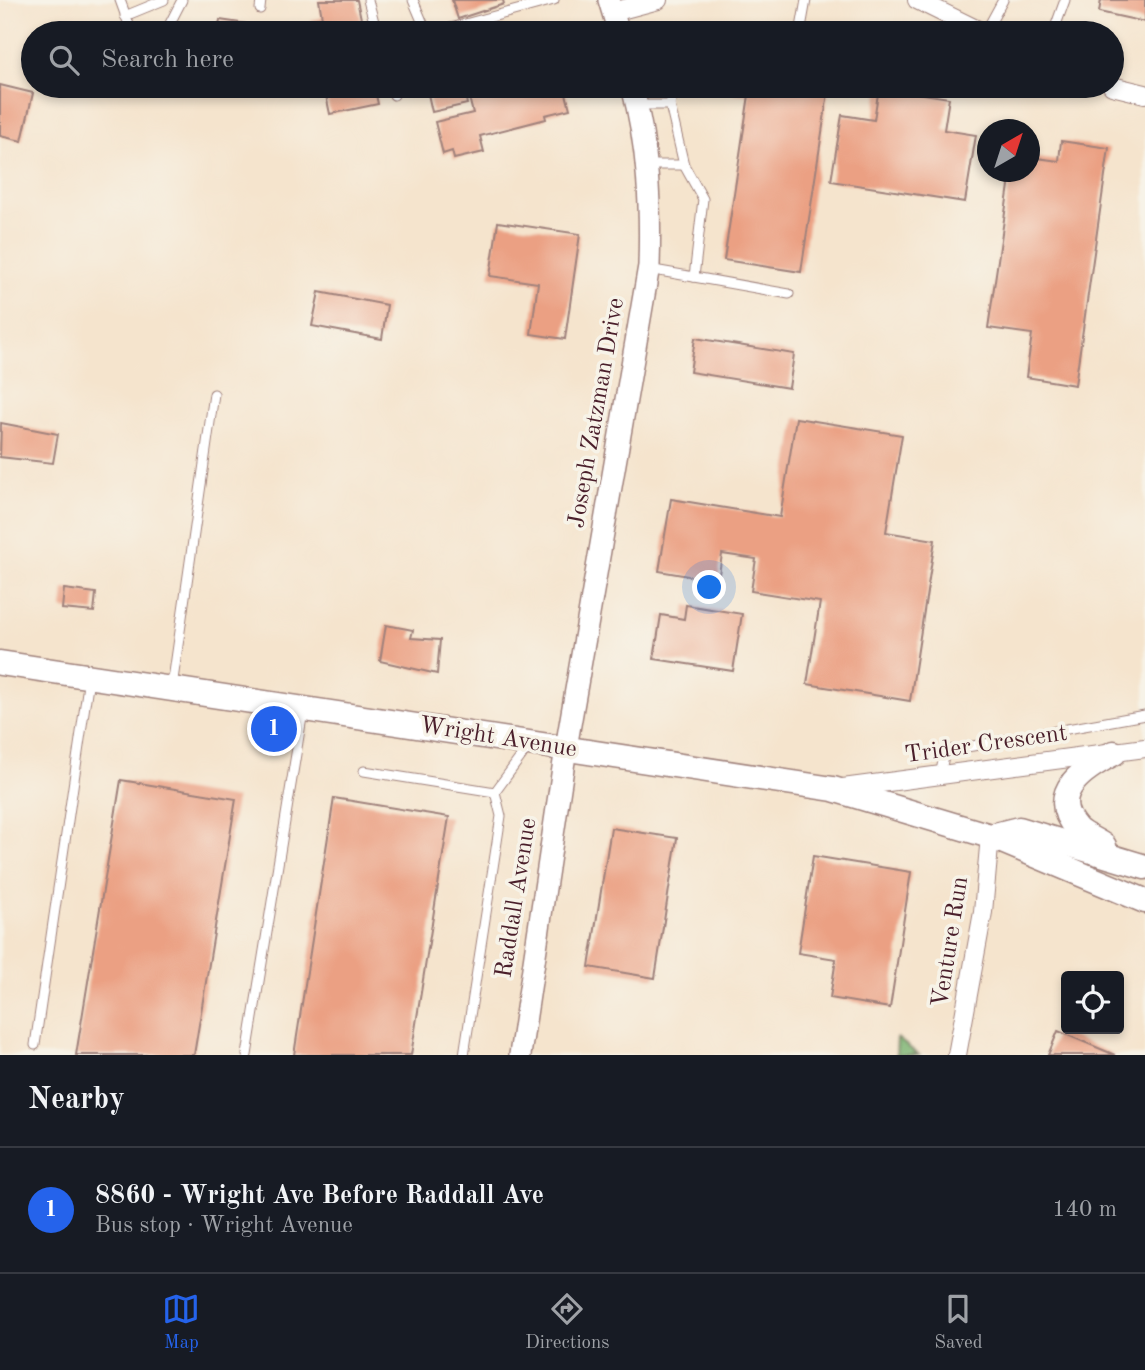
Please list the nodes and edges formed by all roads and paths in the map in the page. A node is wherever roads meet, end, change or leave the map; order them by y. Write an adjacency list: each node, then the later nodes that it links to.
1 (120, 0): 13 (lane)
2 (164, 0): 13 (lane)
3 (182, 0): 15 (lane)
4 (368, 0): 16 (lane)
5 (413, 0): 17 (lane)
6 (554, 0): 18 (lane)
7 (658, 0): 12 (street)
8 (806, 0): 19 (lane)
9 (916, 0): 20 (street)
10 (1003, 0): 21 (lane)
11 (1065, 0): 22 (lane)
12 (611, 6)
13 (125, 16): 14 (lane)
14 (127, 21)
15 (171, 21)
16 (374, 21)
17 (424, 21)
18 (475, 21)
19 (802, 21)
20 (960, 21)
21 (992, 21)
22 (1057, 21)
23 (1124, 89): 24 (street)
24 (1145, 94)
25 (636, 98): 30 (street, Joseph Zatzman Drive)
26 (646, 98): 28 (lane)
27 (671, 98): 28 (lane)
28 (670, 105): 29 (lane)
29 (684, 164): 30 (lane); 32 (lane)
30 (648, 165): 31 (street, Joseph Zatzman Drive)
31 (648, 269): 32 (lane); 41 (street, Joseph Zatzman Drive)
32 (694, 277): 33 (lane)
33 (789, 294)
34 (214, 394): 37 (lane)
35 (0, 663): 36 (main road, Wright Avenue)
36 (89, 676): 37 (main road, Wright Avenue); 51 (lane)
37 (172, 689): 38 (main road, Wright Avenue)
38 (303, 709): 40 (main road, Wright Avenue); 52 (lane)
39 (1145, 715): 45 (lane)
40 (531, 743): 41 (main road, Wright Avenue); 47 (lane)
41 (566, 748): 46 (main road, Wright Avenue); 54 (street, Raddall Avenue)
42 (1145, 748): 43 (street, Trider Crescent)
43 (1114, 753): 45 (street, Trider Crescent); 49 (main road)
44 (364, 771): 47 (lane)
45 (940, 777): 46 (street, Trider Crescent)
46 (834, 789): 48 (main road, Wright Avenue)
47 (495, 792): 53 (lane)
48 (990, 836): 49 (main road, Wright Avenue); 50 (main road, Wright Avenue); 55 (street, Venture Run)
49 (1135, 863)
50 (1145, 901)
51 (35, 1045)
52 (247, 1055)
53 (464, 1055)
54 (520, 1055)
55 (957, 1055)

